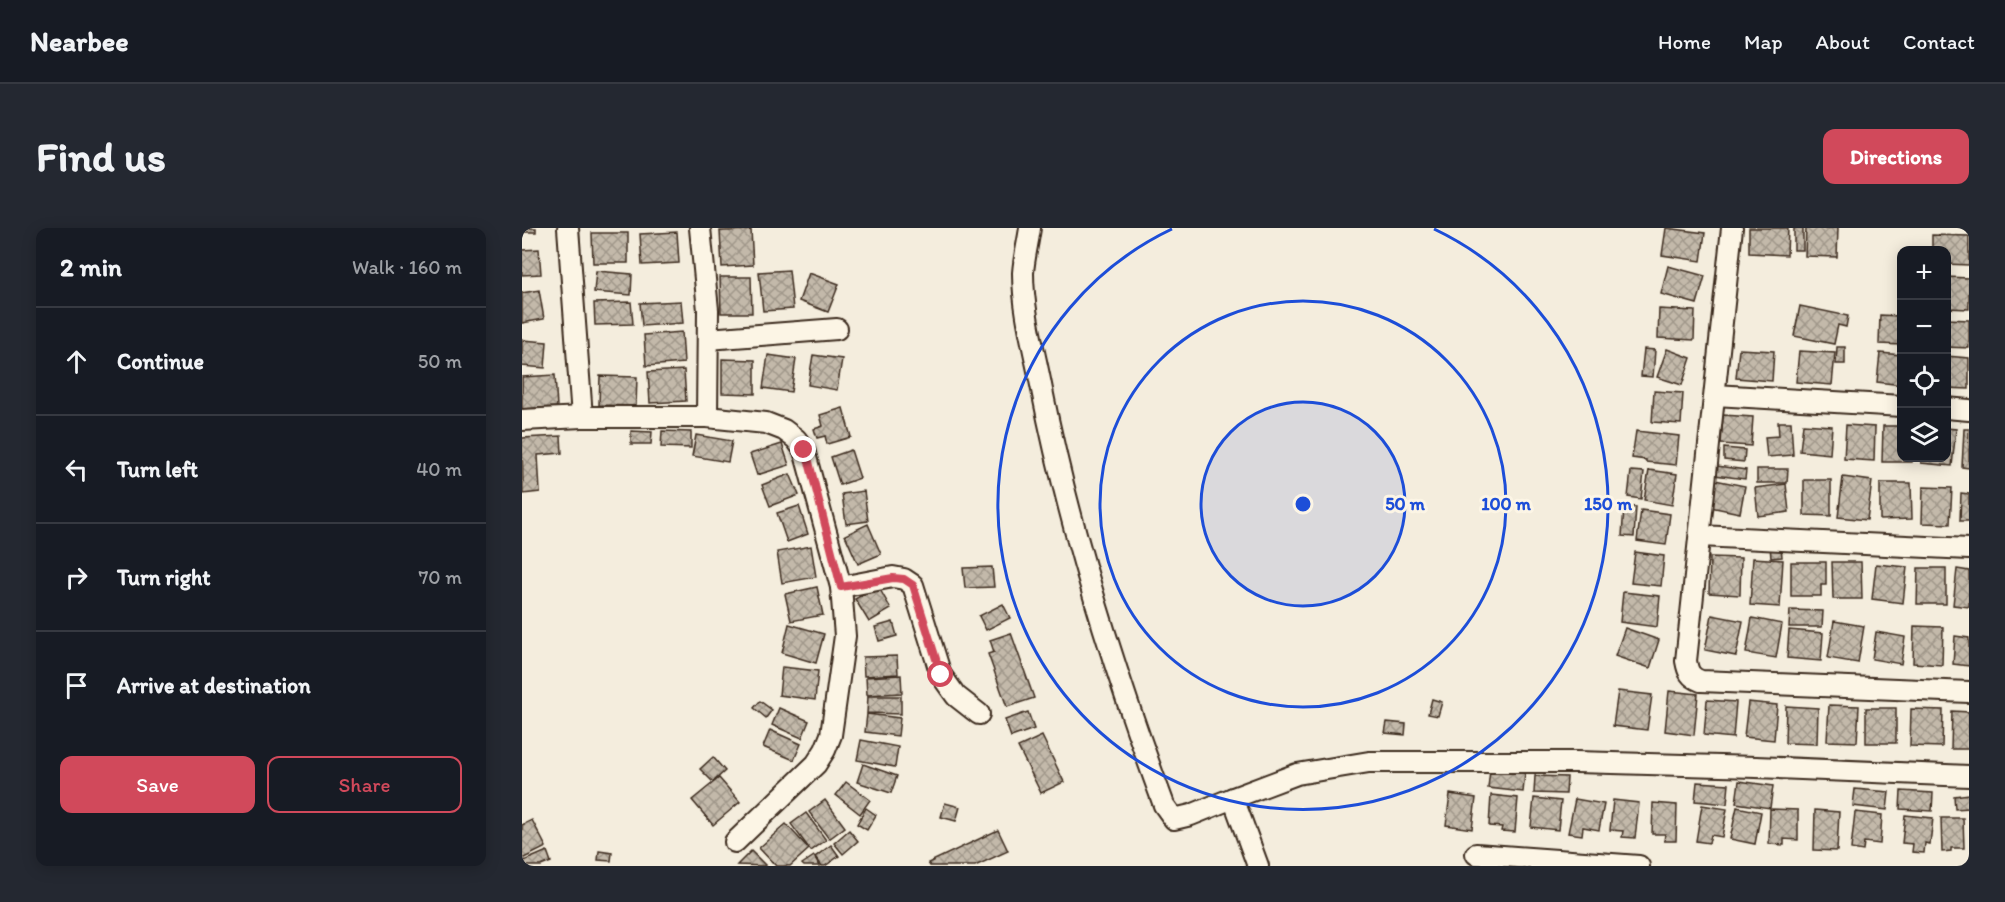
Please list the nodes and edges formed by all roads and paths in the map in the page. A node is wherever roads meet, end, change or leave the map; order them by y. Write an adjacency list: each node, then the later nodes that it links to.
1 (568, 228): 11 (street)
2 (700, 228): 6 (street)
3 (1030, 228): 20 (street)
4 (1732, 228): 7 (street)
5 (837, 329): 6 (street)
6 (708, 339): 12 (street)
7 (1715, 395): 8 (street); 14 (street)
8 (1897, 406)
9 (1951, 408): 10 (street)
10 (1969, 410)
11 (582, 417): 12 (street); 13 (street)
12 (707, 417): 16 (street)
13 (522, 420)
14 (1700, 536): 15 (street); 17 (street)
15 (1969, 549)
16 (841, 587): 18 (street); 21 (street)
17 (1969, 692)
18 (979, 714)
19 (1969, 776): 20 (street)
20 (1233, 798): 23 (street)
21 (735, 842)
22 (1476, 854): 24 (street)
23 (1258, 866)
24 (1628, 866)

